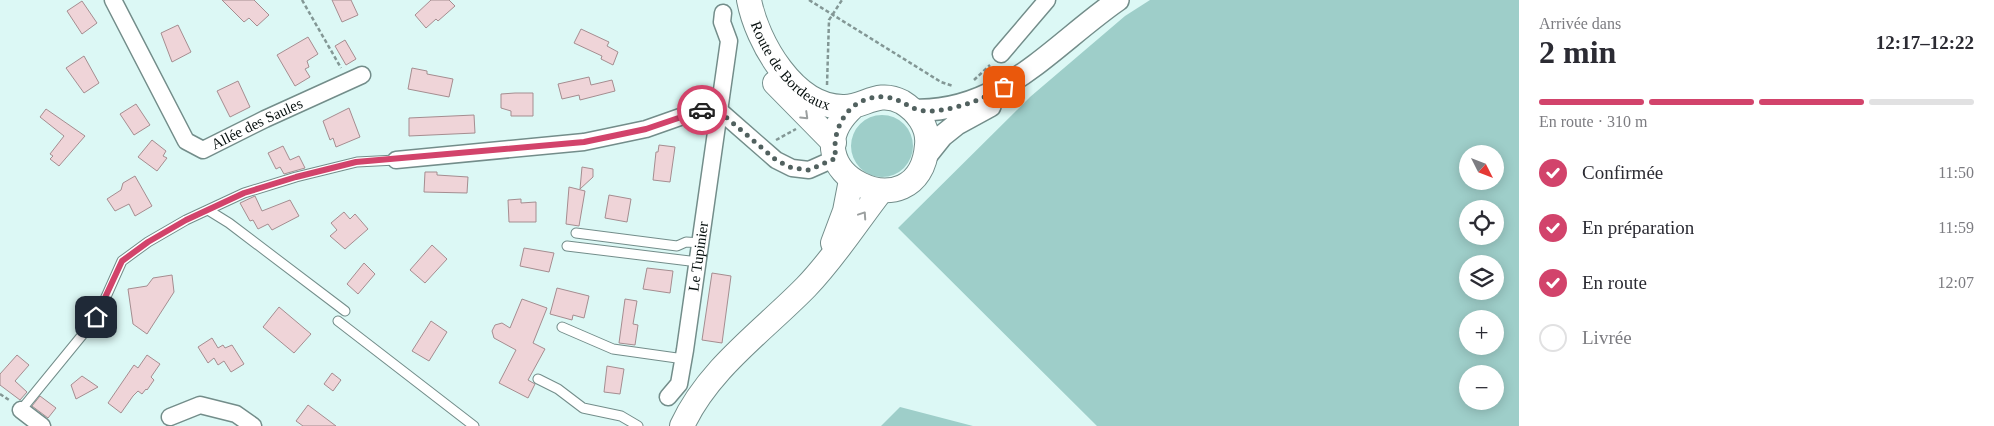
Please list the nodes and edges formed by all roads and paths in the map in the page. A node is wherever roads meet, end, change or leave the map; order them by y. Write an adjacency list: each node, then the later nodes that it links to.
1 (113, 0): 12 (street, Allée des Saules)
2 (302, 0): 12 (path)
3 (749, 0): 14 (main road, Route de Bordeaux)
4 (809, 0): 9 (path)
5 (842, 0): 9 (path)
6 (1047, 0): 10 (street)
7 (1105, 4): 11 (street)
8 (731, 7): 17 (street, Le Tupinier); 18 (main road, Route de Bordeaux, one-way to 18)
9 (832, 14): 13 (path); 14 (path)
10 (1001, 54)
11 (1037, 64): 16 (street); 19 (street)
12 (355, 78)
13 (958, 87)
14 (825, 103): 15 (main road, Route de Bordeaux)
15 (854, 106): 16 (main road); 18 (main road)
16 (914, 110): 19 (main road)
17 (720, 112): 18 (street); 20 (street); 25 (street, Le Tupinier)
18 (835, 150): 21 (main road)
19 (926, 156): 22 (main road)
20 (396, 160): 23 (lane)
21 (851, 180): 22 (main road); 28 (main road)
22 (882, 191): 28 (main road, one-way to 22)
23 (208, 210): 29 (lane); 35 (lane)
24 (576, 233): 25 (lane)
25 (701, 244): 27 (street, Le Tupinier)
26 (567, 246): 27 (lane)
27 (698, 262): 32 (street, Le Tupinier)
28 (824, 267): 41 (main road)
29 (345, 311)
30 (338, 321): 39 (lane)
31 (562, 327): 32 (lane)
32 (684, 359): 34 (street, Le Tupinier)
33 (538, 379): 40 (lane)
34 (668, 397)
35 (21, 410): 37 (street)
36 (170, 417): 38 (street)
37 (42, 426)
38 (253, 426)
39 (474, 426)
40 (638, 426)
41 (682, 426)

